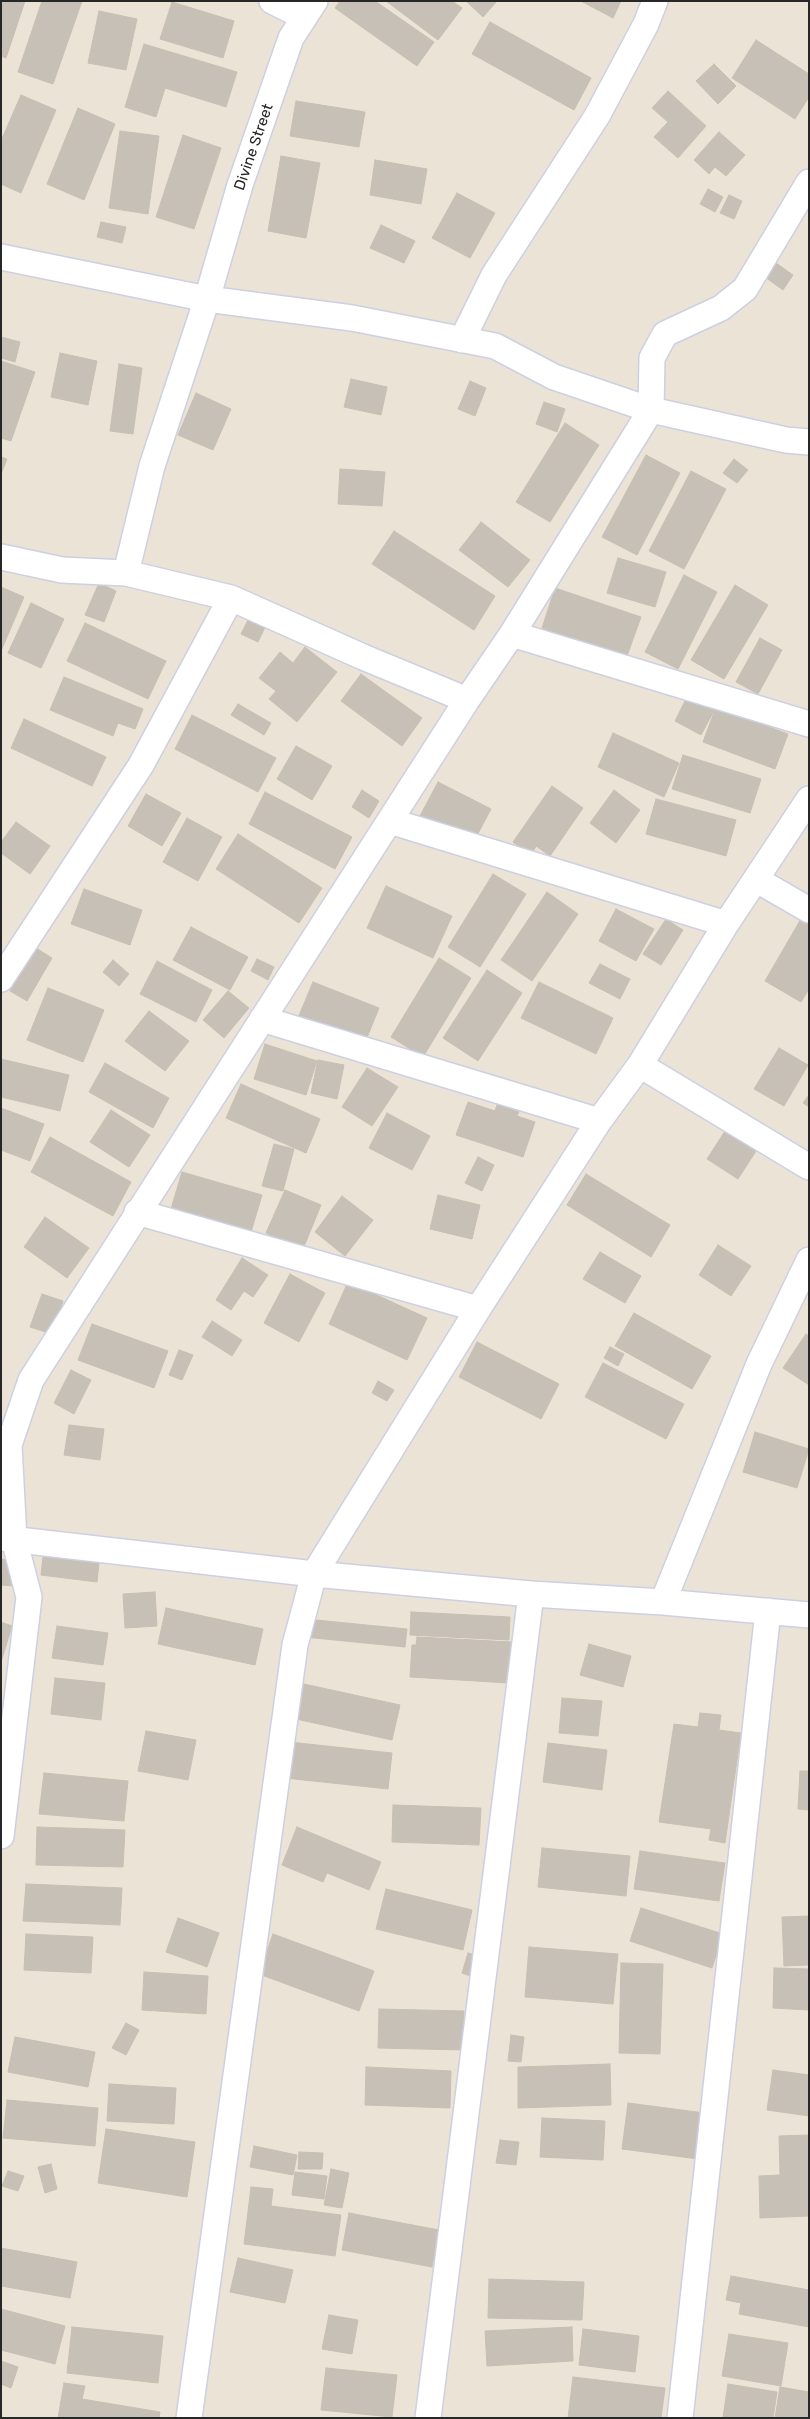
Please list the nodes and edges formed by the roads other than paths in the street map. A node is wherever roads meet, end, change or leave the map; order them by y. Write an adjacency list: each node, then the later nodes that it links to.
1 (272, 1): 3 (street)
2 (655, 1): 7 (street)
3 (309, 9): 6 (street, Divine Street)
4 (809, 182): 8 (street)
5 (1, 258): 6 (street)
6 (208, 299): 7 (street); 11 (street, Divine Street)
7 (462, 340): 8 (street)
8 (651, 410): 9 (street); 13 (street)
9 (809, 442)
10 (1, 557): 11 (street)
11 (126, 573): 12 (street)
12 (231, 598): 14 (street); 21 (street)
13 (512, 634): 14 (street); 15 (street)
14 (467, 700): 17 (street)
15 (809, 724)
16 (809, 799): 18 (street)
17 (390, 821): 20 (street); 22 (street)
18 (757, 880): 19 (street); 20 (street)
19 (809, 910)
20 (726, 924): 23 (street)
21 (1, 979)
22 (262, 1019): 24 (street); 26 (street)
23 (640, 1065): 24 (street); 25 (street)
24 (599, 1120): 28 (street)
25 (809, 1168)
26 (137, 1212): 28 (street); 29 (street)
27 (809, 1260): 32 (street)
28 (478, 1309): 30 (street)
29 (8, 1539): 30 (street); 35 (street)
30 (314, 1574): 31 (street); 36 (street)
31 (531, 1594): 32 (street); 37 (street)
32 (663, 1602): 33 (street)
33 (768, 1611): 34 (street); 38 (street)
34 (809, 1615)
35 (1, 1836)
36 (189, 2418)
37 (428, 2418)
38 (680, 2418)

